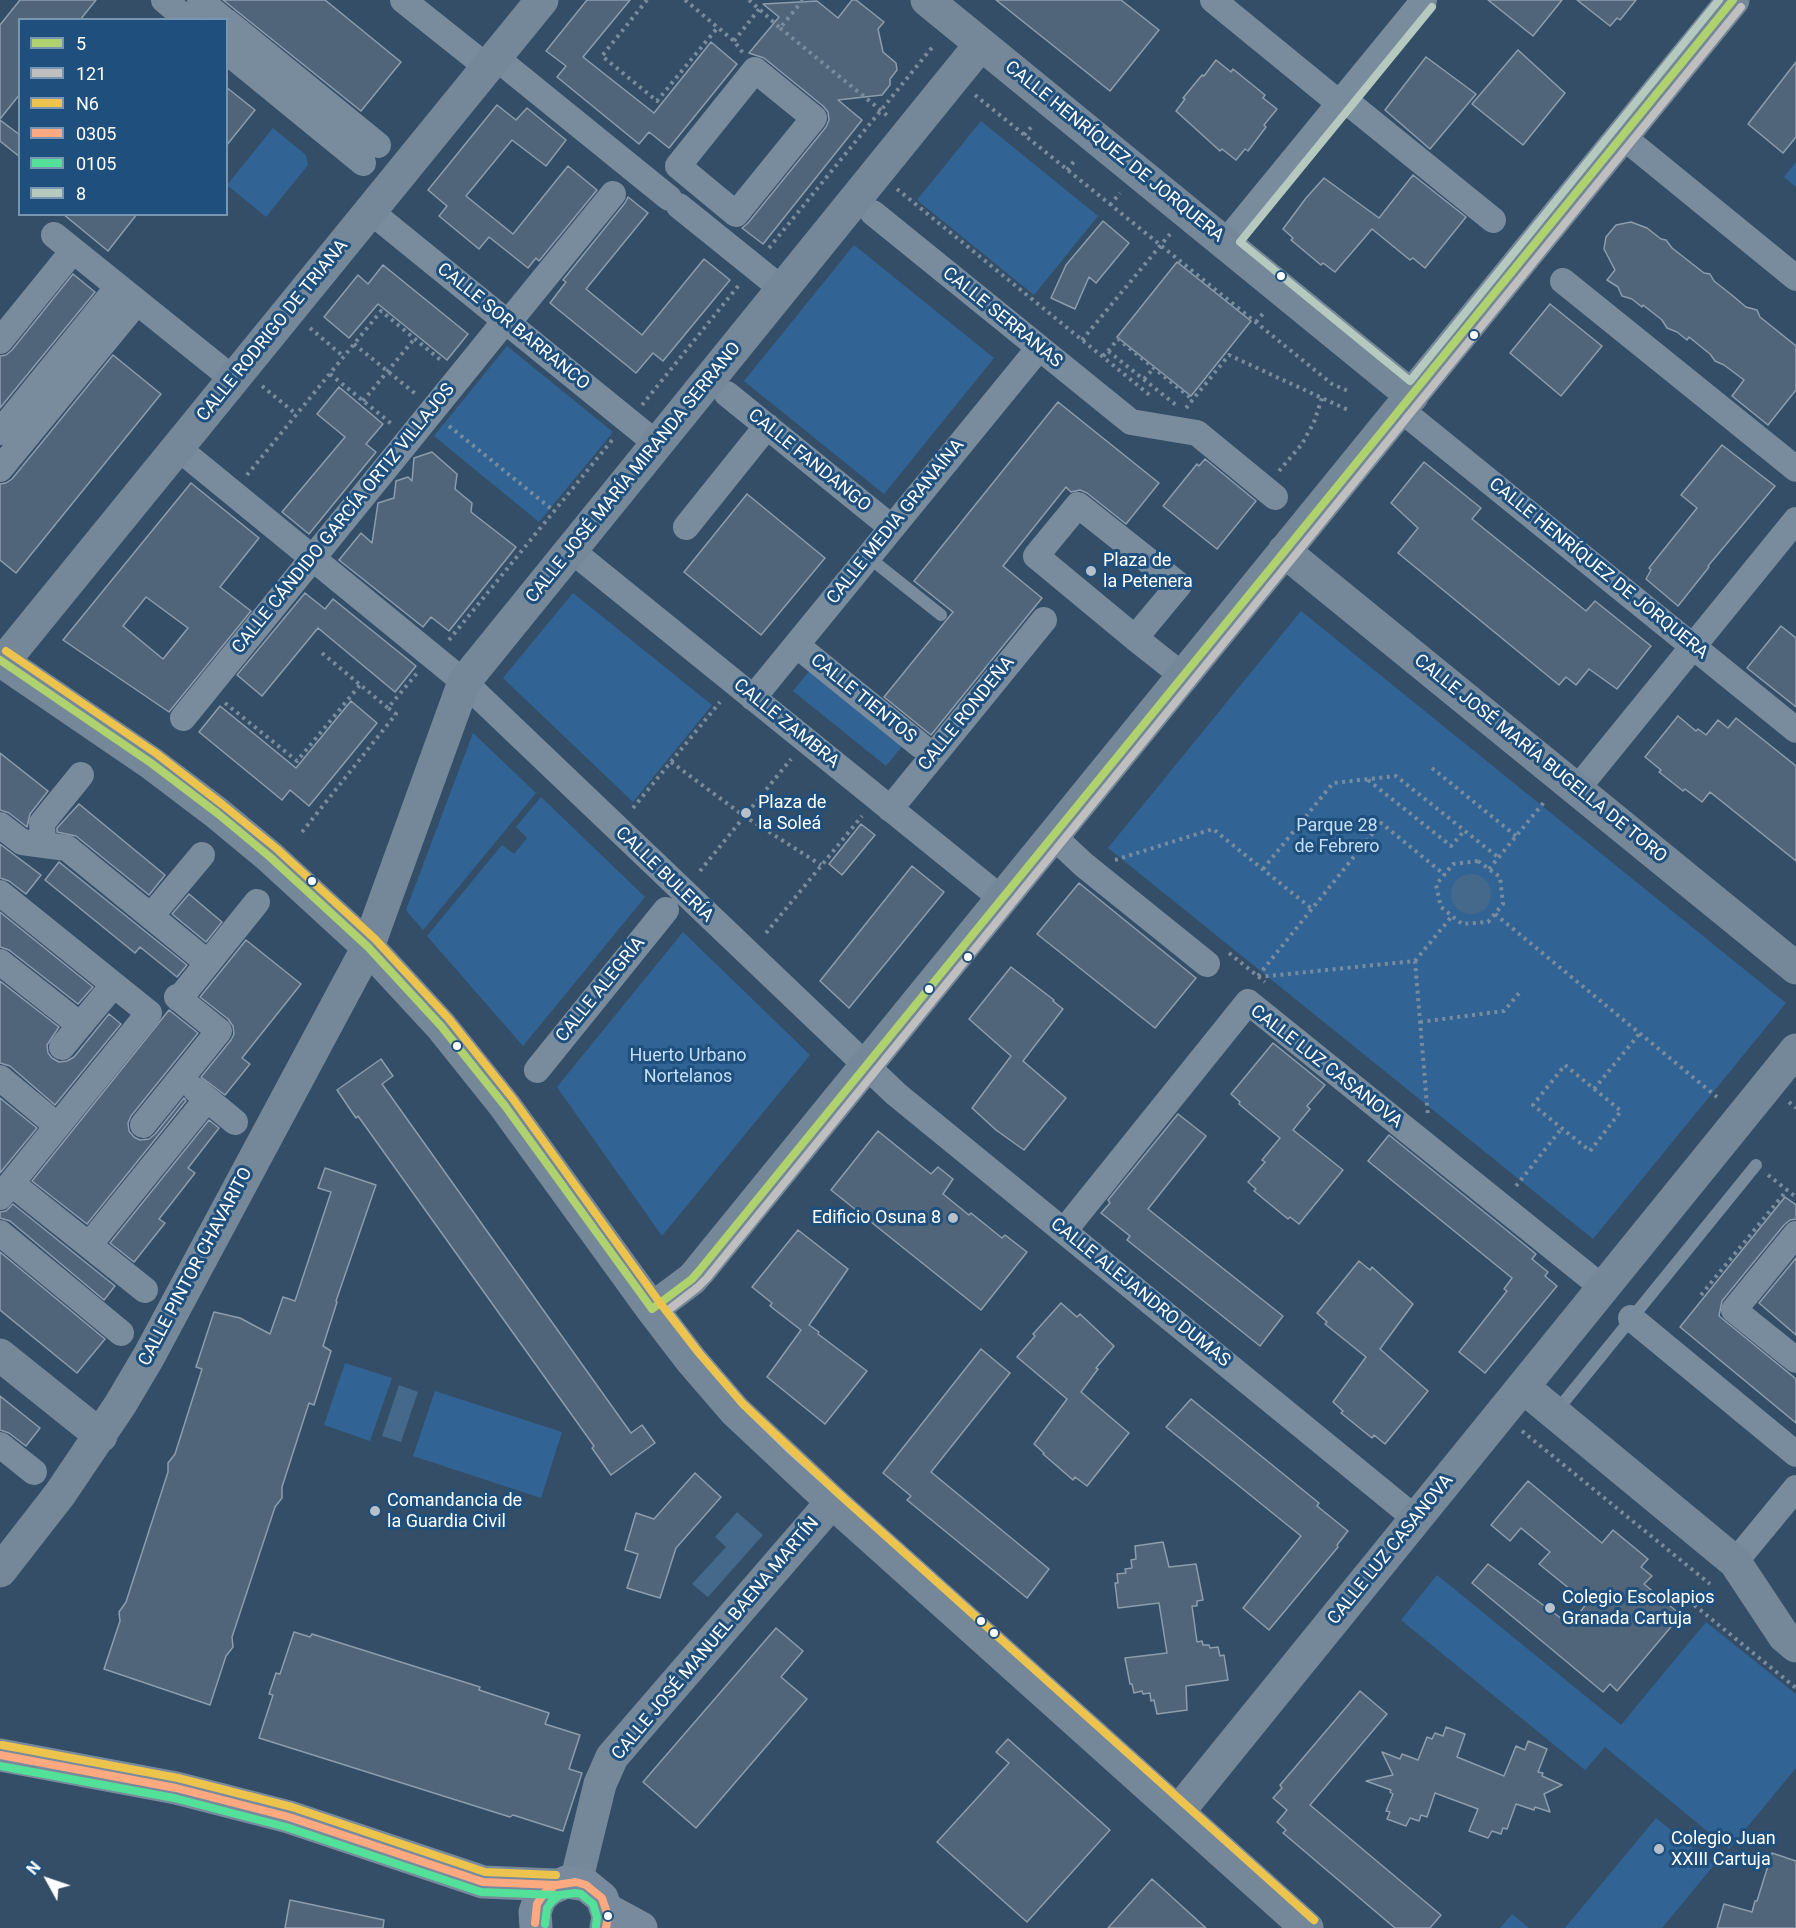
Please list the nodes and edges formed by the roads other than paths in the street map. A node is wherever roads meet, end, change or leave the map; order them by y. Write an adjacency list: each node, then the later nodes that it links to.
1 (164, 0): 9 (street)
2 (200, 0): 10 (street)
3 (403, 0): 14 (street)
4 (542, 0): 14 (street, CALLE RODRIGO DE TRIANA)
5 (927, 0): 12 (street, CALLE HENRÍQUEZ DE JORQUERA)
6 (1213, 0): 16 (street)
7 (1424, 0): 16 (street)
8 (1722, 4): 17 (street)
9 (186, 18)
10 (222, 18)
11 (228, 23): 13 (street)
12 (981, 44): 23 (street, CALLE HENRÍQUEZ DE JORQUERA); 27 (street, CALLE JOSÉ MARÍA MIRANDA SERRANO)
13 (228, 52)
14 (491, 62): 19 (street, CALLE RODRIGO DE TRIANA); 27 (street)
15 (755, 70): 15 (street)
16 (1345, 104): 21 (street); 23 (street)
17 (1622, 136): 25 (street); 33 (street)
18 (613, 194): 28 (street, CALLE CÁNDIDO GARCÍA ORTIZ VILLAJOS)
19 (370, 211): 28 (street, CALLE SOR BARRANCO); 31 (street, CALLE RODRIGO DE TRIANA)
20 (873, 213): 30 (street, CALLE SERRANAS)
21 (1493, 220)
22 (54, 235): 31 (street)
23 (1225, 243): 33 (street, CALLE HENRÍQUEZ DE JORQUERA)
24 (64, 262): 29 (street)
25 (1796, 278)
26 (1563, 281): 38 (street)
27 (782, 289): 36 (street, CALLE JOSÉ MARÍA MIRANDA SERRANO)
28 (511, 317): 36 (street, CALLE SOR BARRANCO); 47 (street, CALLE CÁNDIDO GARCÍA ORTIZ VILLAJOS)
29 (0, 341)
30 (1039, 348): 40 (street, CALLE SERRANAS); 43 (street, CALLE MEDIA GRANAÍNA)
31 (244, 379): 37 (street, CALLE RODRIGO DE TRIANA)
32 (727, 394): 34 (street, CALLE FANDANGO)
33 (1406, 402): 45 (street); 51 (street, CALLE HENRÍQUEZ DE JORQUERA)
34 (767, 426): 42 (street); 43 (street, CALLE FANDANGO)
35 (0, 432): 39 (street)
36 (657, 444): 44 (street, CALLE JOSÉ MARÍA MIRANDA SERRANO)
37 (178, 448): 47 (street, CALLE BULERÍA); 53 (street, CALLE RODRIGO DE TRIANA)
38 (1796, 469)
39 (0, 470)
40 (1275, 497)
41 (1796, 520): 51 (street)
42 (686, 527)
43 (891, 527): 46 (street, CALLE MEDIA GRANAÍNA)
44 (571, 550): 55 (street, CALLE JOSÉ MARÍA MIRANDA SERRANO); 56 (street, CALLE ZAMBRA)
45 (1284, 551): 54 (street); 61 (street, CALLE JOSÉ MARÍA BUGELLA DE TORO)
46 (867, 556): 48 (lane); 56 (street, CALLE MEDIA GRANAÍNA)
47 (312, 558): 55 (street, CALLE BULERÍA); 57 (street, CALLE CÁNDIDO GARCÍA ORTIZ VILLAJOS)
48 (941, 615)
49 (1044, 620): 62 (street, CALLE RONDEÑA)
50 (1135, 638): 50 (street); 54 (street)
51 (1694, 647): 58 (street, CALLE HENRÍQUEZ DE JORQUERA); 61 (street)
52 (805, 652): 59 (street, CALLE TIENTOS)
53 (2, 661): 72 (street)
54 (1183, 676): 64 (street)
55 (464, 682): 72 (street, CALLE JOSÉ MARÍA MIRANDA SERRANO); 81 (street, CALLE BULERÍA)
56 (753, 698): 62 (street, CALLE ZAMBRA)
57 (183, 718)
58 (1796, 730)
59 (921, 746)
60 (81, 775): 65 (street)
61 (1577, 789): 76 (street, CALLE JOSÉ MARÍA BUGELLA DE TORO)
62 (890, 809): 68 (street, CALLE ZAMBRA)
63 (0, 825): 65 (street)
64 (1053, 836): 68 (street); 75 (street)
65 (43, 845): 71 (street)
66 (202, 855): 71 (street)
67 (0, 893): 90 (street)
68 (1002, 898): 81 (street)
69 (257, 902): 74 (street)
70 (666, 910): 82 (street, CALLE ALEGRÍA)
71 (151, 916): 74 (street)
72 (368, 947): 97 (street); 104 (street, CALLE PINTOR CHAVARITO)
73 (0, 962): 78 (street)
74 (208, 963): 83 (street)
75 (1207, 964)
76 (1796, 968)
77 (106, 994): 78 (street)
78 (81, 1025): 79 (street)
79 (62, 1047)
80 (1796, 1050): 95 (street, CALLE LUZ CASANOVA)
81 (865, 1066): 91 (street, CALLE ALEJANDRO DUMAS); 97 (street)
82 (537, 1070)
83 (181, 1078): 85 (street); 88 (street)
84 (1, 1082): 86 (street)
85 (207, 1099): 87 (street); 94 (street)
86 (48, 1118)
87 (235, 1122)
88 (143, 1125)
89 (1756, 1165): 98 (lane)
90 (11, 1194): 94 (street)
91 (1064, 1231): 95 (street, CALLE LUZ CASANOVA); 110 (street, CALLE ALEJANDRO DUMAS)
92 (0, 1233): 99 (street)
93 (1796, 1234): 101 (street)
94 (88, 1245): 96 (street)
95 (1603, 1288): 102 (street, CALLE LUZ CASANOVA)
96 (144, 1290)
97 (652, 1309): 109 (street)
98 (1631, 1318): 103 (lane); 106 (street)
99 (121, 1333)
100 (0, 1354): 104 (street)
101 (1796, 1360)
102 (1523, 1387): 110 (street, CALLE LUZ CASANOVA); 111 (street)
103 (1563, 1403)
104 (101, 1436): 112 (street, CALLE PINTOR CHAVARITO)
105 (0, 1445): 107 (street)
106 (1796, 1454)
107 (34, 1472)
108 (1796, 1488): 111 (street)
109 (832, 1502): 115 (street); 117 (street, CALLE JOSÉ MANUEL BAENA MARTÍN)
110 (1416, 1519): 115 (street, CALLE LUZ CASANOVA)
111 (1735, 1562): 113 (street)
112 (0, 1570)
113 (1796, 1646)
114 (0, 1755): 116 (main road)
115 (1178, 1812): 121 (street)
116 (483, 1882): 117 (main road); 119 (main road)
117 (566, 1883): 118 (main road); 119 (main road)
118 (606, 1918): 120 (main road)
119 (535, 1926)
120 (641, 1928)
121 (1307, 1928)

